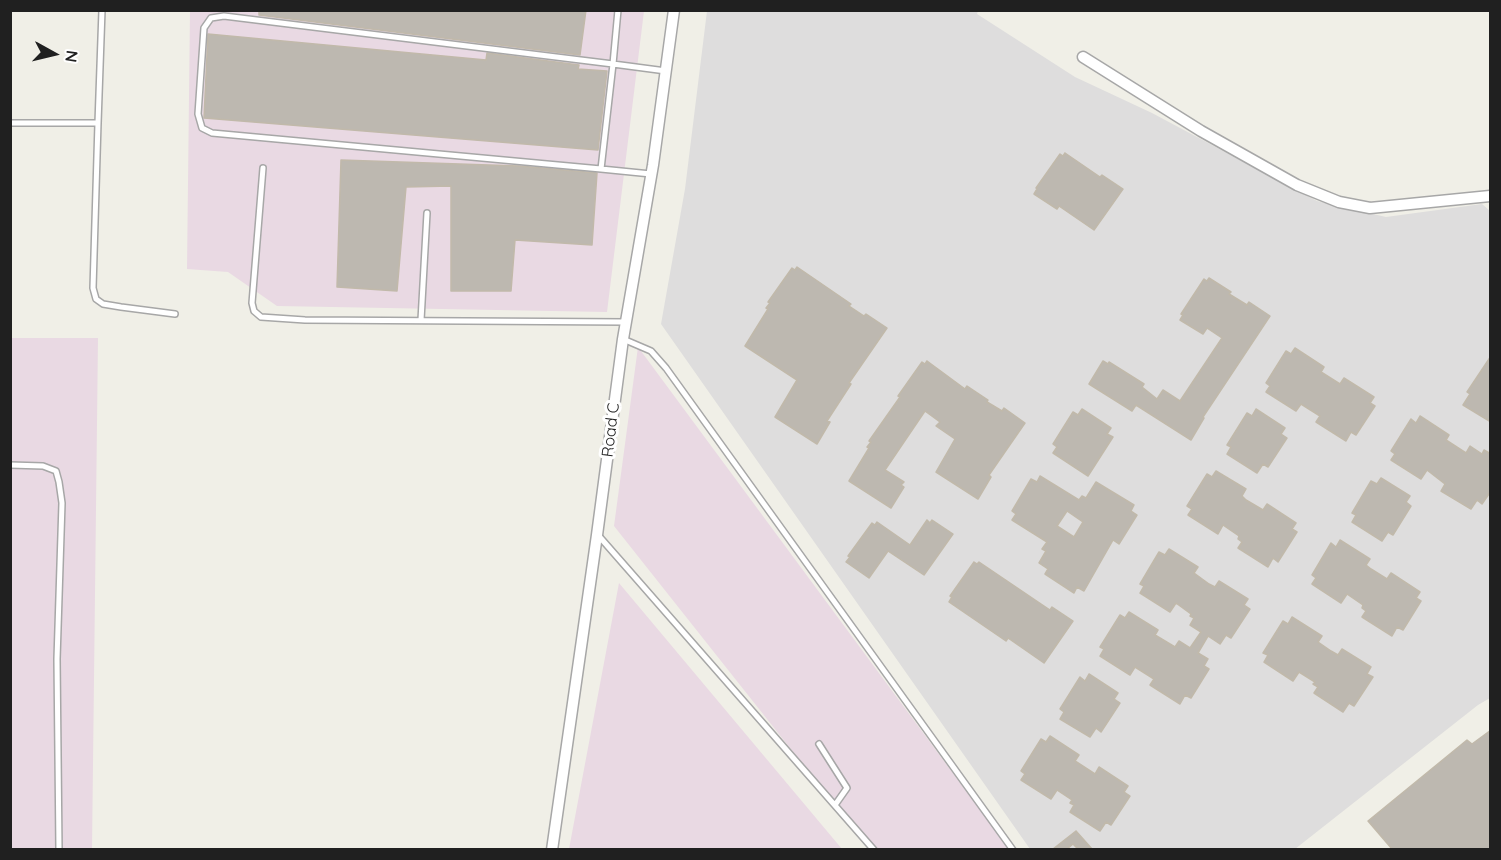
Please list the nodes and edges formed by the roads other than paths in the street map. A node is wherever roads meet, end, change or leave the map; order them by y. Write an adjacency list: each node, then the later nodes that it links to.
1 (102, 10): 8 (lane)
2 (618, 10): 5 (lane)
3 (674, 10): 6 (street, Road C)
4 (1083, 57): 12 (street)
5 (613, 64): 6 (lane); 10 (lane); 10 (lane)
6 (666, 71): 11 (street, Road C)
7 (10, 123): 8 (lane)
8 (98, 123): 14 (lane)
9 (263, 168): 15 (lane)
10 (602, 169): 11 (lane)
11 (652, 175): 16 (street, Road C)
12 (1491, 196)
13 (427, 213): 15 (lane)
14 (175, 314)
15 (421, 320): 16 (lane)
16 (626, 322): 17 (street, Road C)
17 (623, 339): 19 (street, Road C); 25 (lane)
18 (10, 465): 22 (lane)
19 (597, 535): 21 (lane); 23 (street, Road C)
20 (819, 744): 21 (lane)
21 (835, 805): 24 (lane)
22 (58, 849)
23 (552, 849)
24 (874, 849)
25 (1013, 849)

